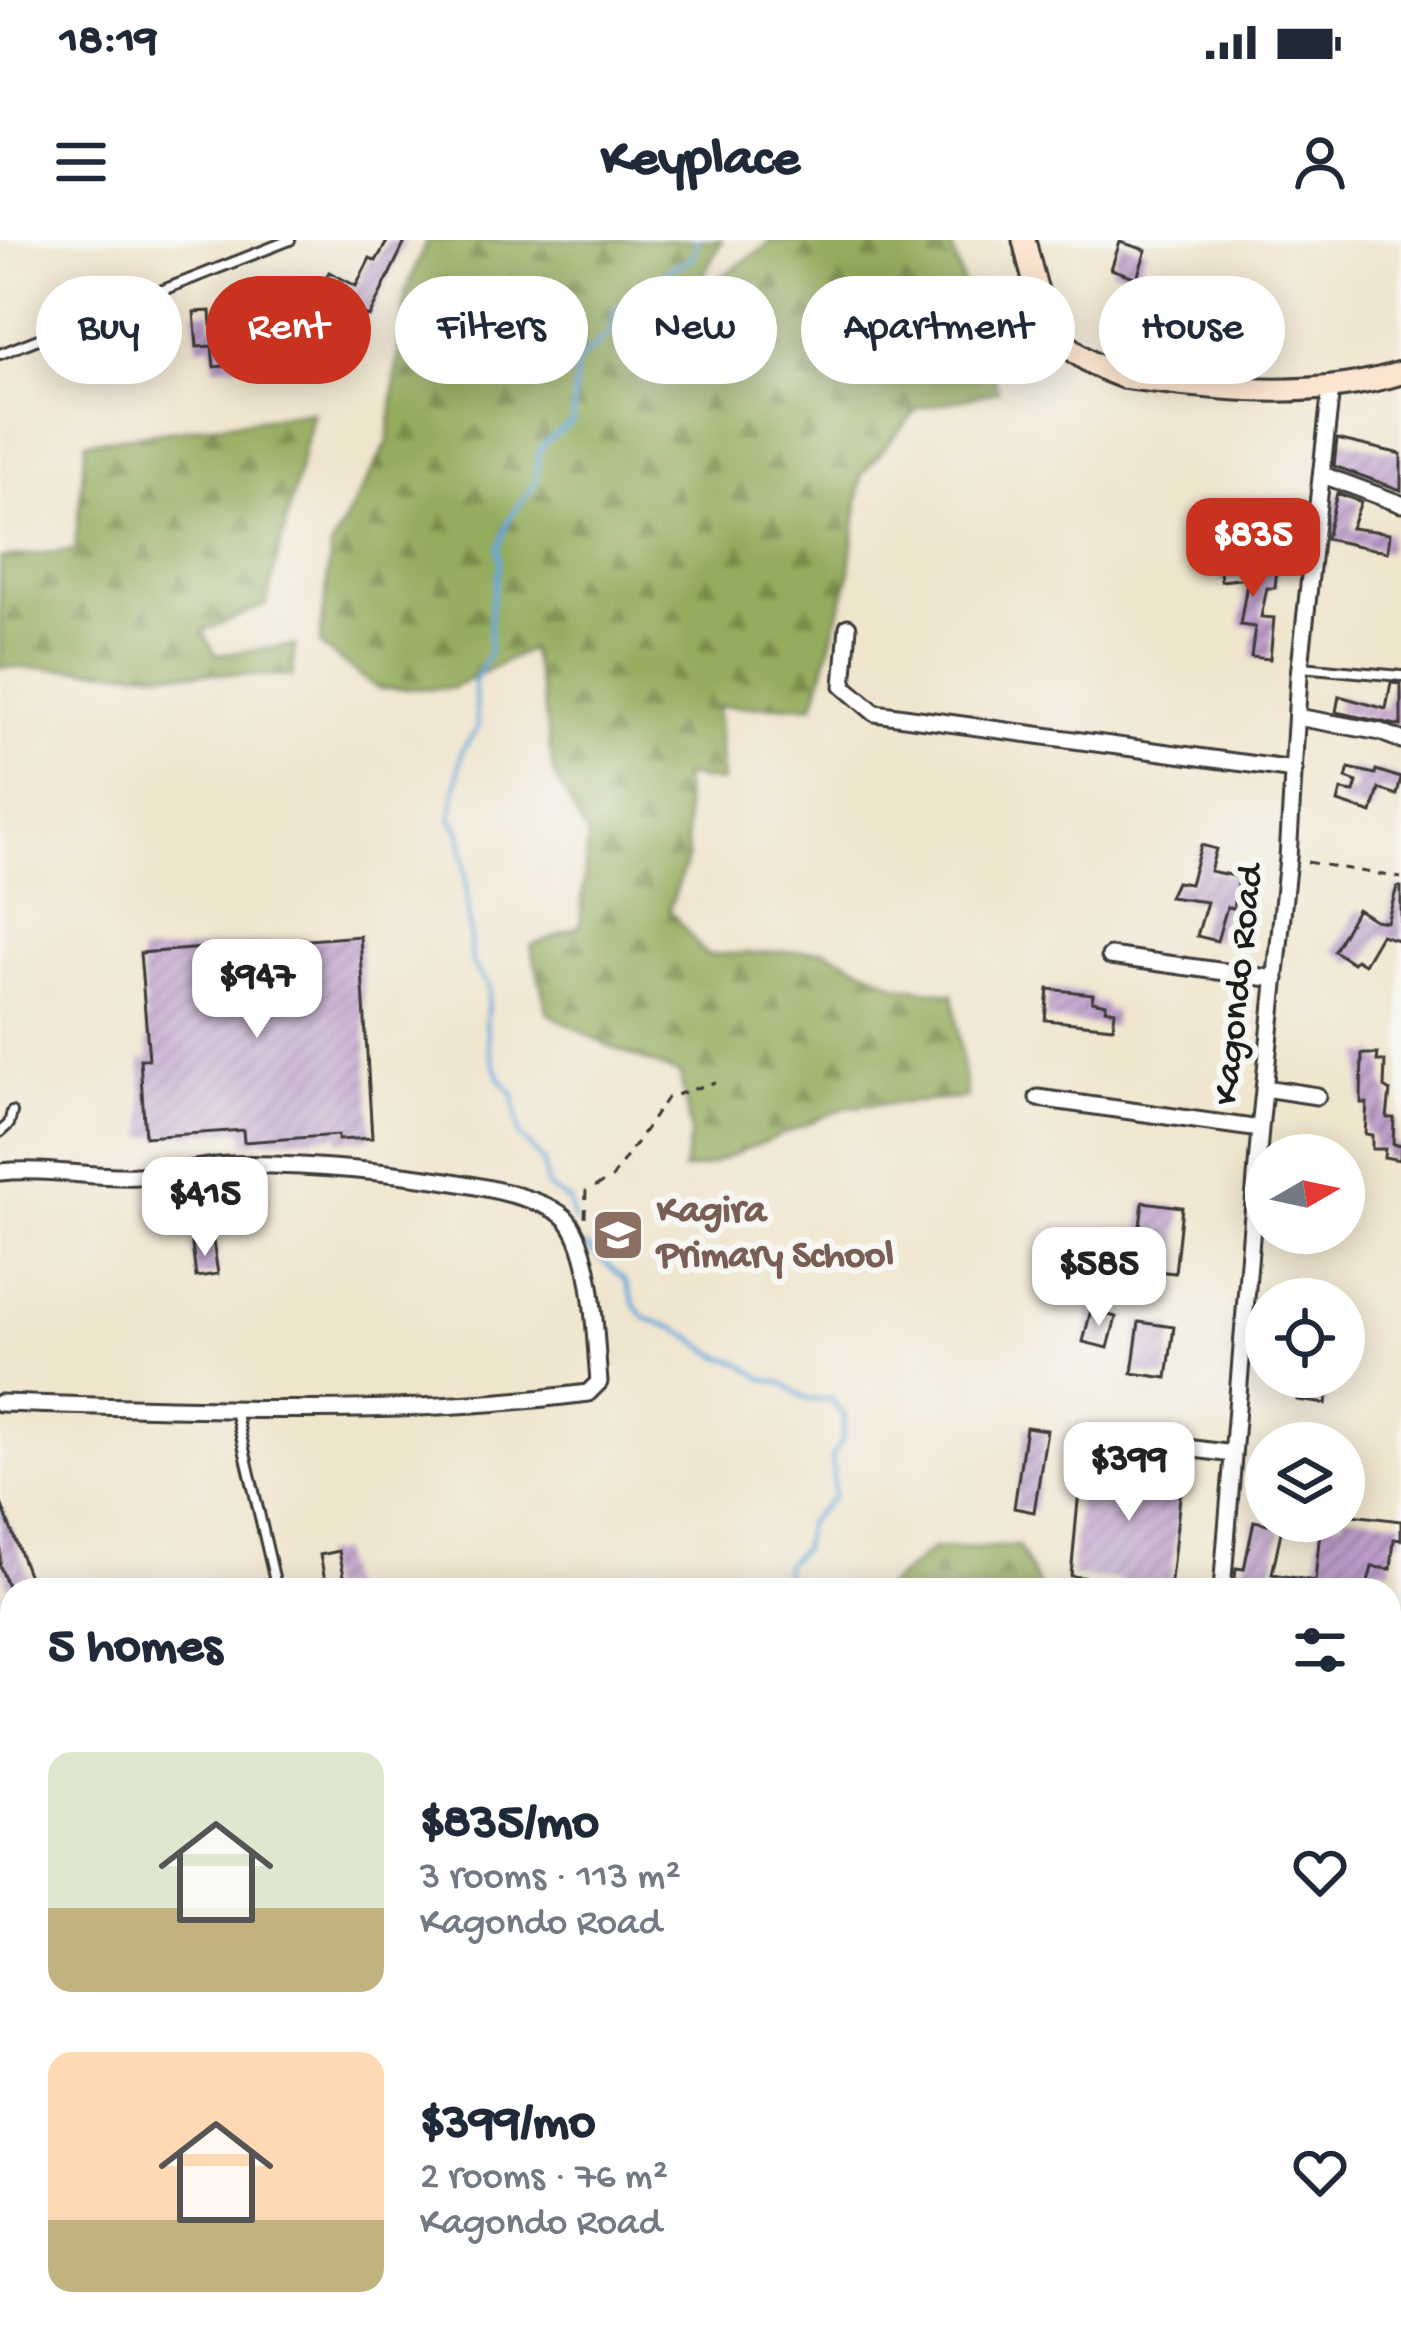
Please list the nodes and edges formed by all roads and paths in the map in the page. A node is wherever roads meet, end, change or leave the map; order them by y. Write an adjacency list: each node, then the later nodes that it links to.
1 (290, 240): 3 (lane)
2 (1024, 240): 5 (main road)
3 (0, 354)
4 (1401, 373): 5 (main road)
5 (1330, 388): 6 (street, Kagondo Road)
6 (1323, 475): 7 (street); 9 (street, Kagondo Road)
7 (1401, 504)
8 (848, 627): 13 (street)
9 (1300, 667): 10 (lane); 11 (street, Kagondo Road)
10 (1401, 676)
11 (1297, 717): 12 (street); 13 (street, Kagondo Road)
12 (1401, 740)
13 (1294, 770): 14 (street, Kagondo Road)
14 (1288, 858): 15 (path); 17 (street, Kagondo Road)
15 (1401, 878)
16 (1110, 956): 17 (street)
17 (1276, 979): 19 (street, Kagondo Road)
18 (715, 1082): 26 (path)
19 (1264, 1088): 20 (street); 23 (street, Kagondo Road)
20 (1317, 1096)
21 (1038, 1098): 23 (street)
22 (12, 1112): 24 (lane)
23 (1260, 1130): 30 (street, Kagondo Road)
24 (0, 1132)
25 (0, 1172): 28 (street)
26 (586, 1216)
27 (0, 1403): 28 (street)
28 (235, 1410): 31 (lane)
29 (1087, 1435): 30 (street)
30 (1233, 1454): 32 (street, Kagondo Road)
31 (274, 1578)
32 (1223, 1578)

